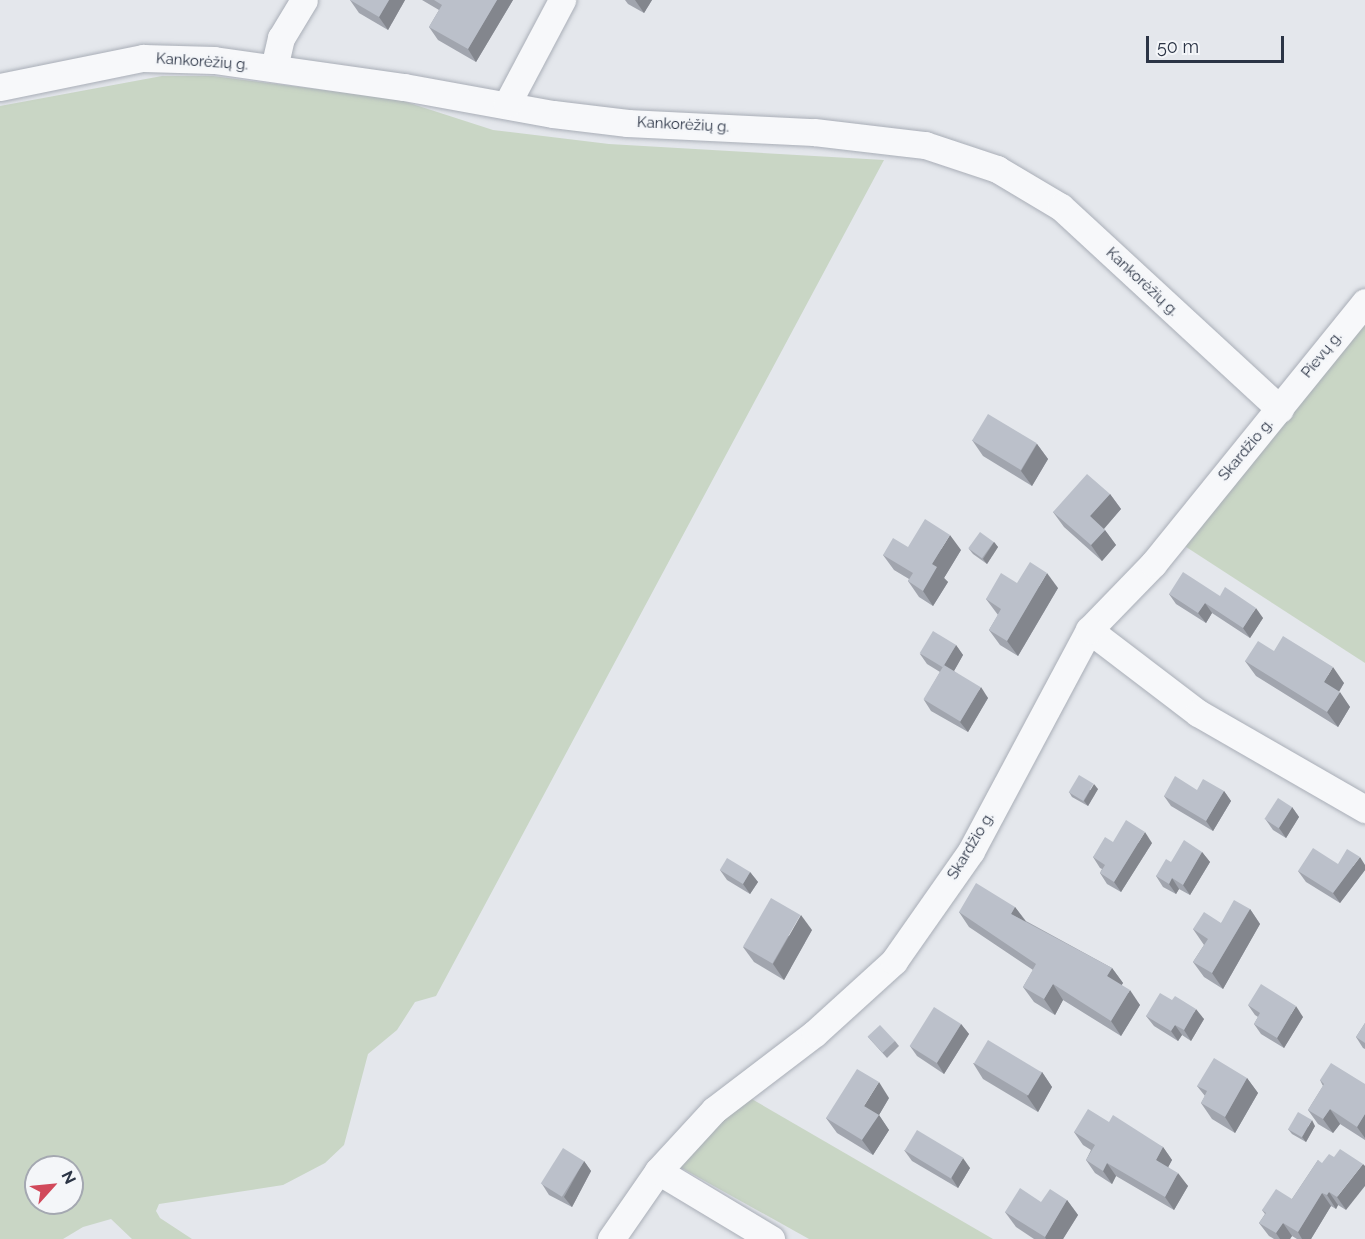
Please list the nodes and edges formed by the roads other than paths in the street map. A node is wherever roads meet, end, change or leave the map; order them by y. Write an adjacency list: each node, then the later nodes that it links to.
1 (304, 0): 3 (street)
2 (562, 0): 5 (street)
3 (274, 68): 4 (street, Kankorėžių g.); 5 (street, Kankorėžių g.)
4 (0, 87)
5 (507, 104): 7 (street, Kankorėžių g.)
6 (1365, 302): 7 (street, Pievų g.)
7 (1280, 409): 8 (street, Skardžio g.)
8 (1089, 630): 9 (street); 10 (street, Skardžio g.)
9 (1365, 809)
10 (658, 1171): 11 (street, Skardžio g.); 12 (street)
11 (611, 1239)
12 (771, 1239)

